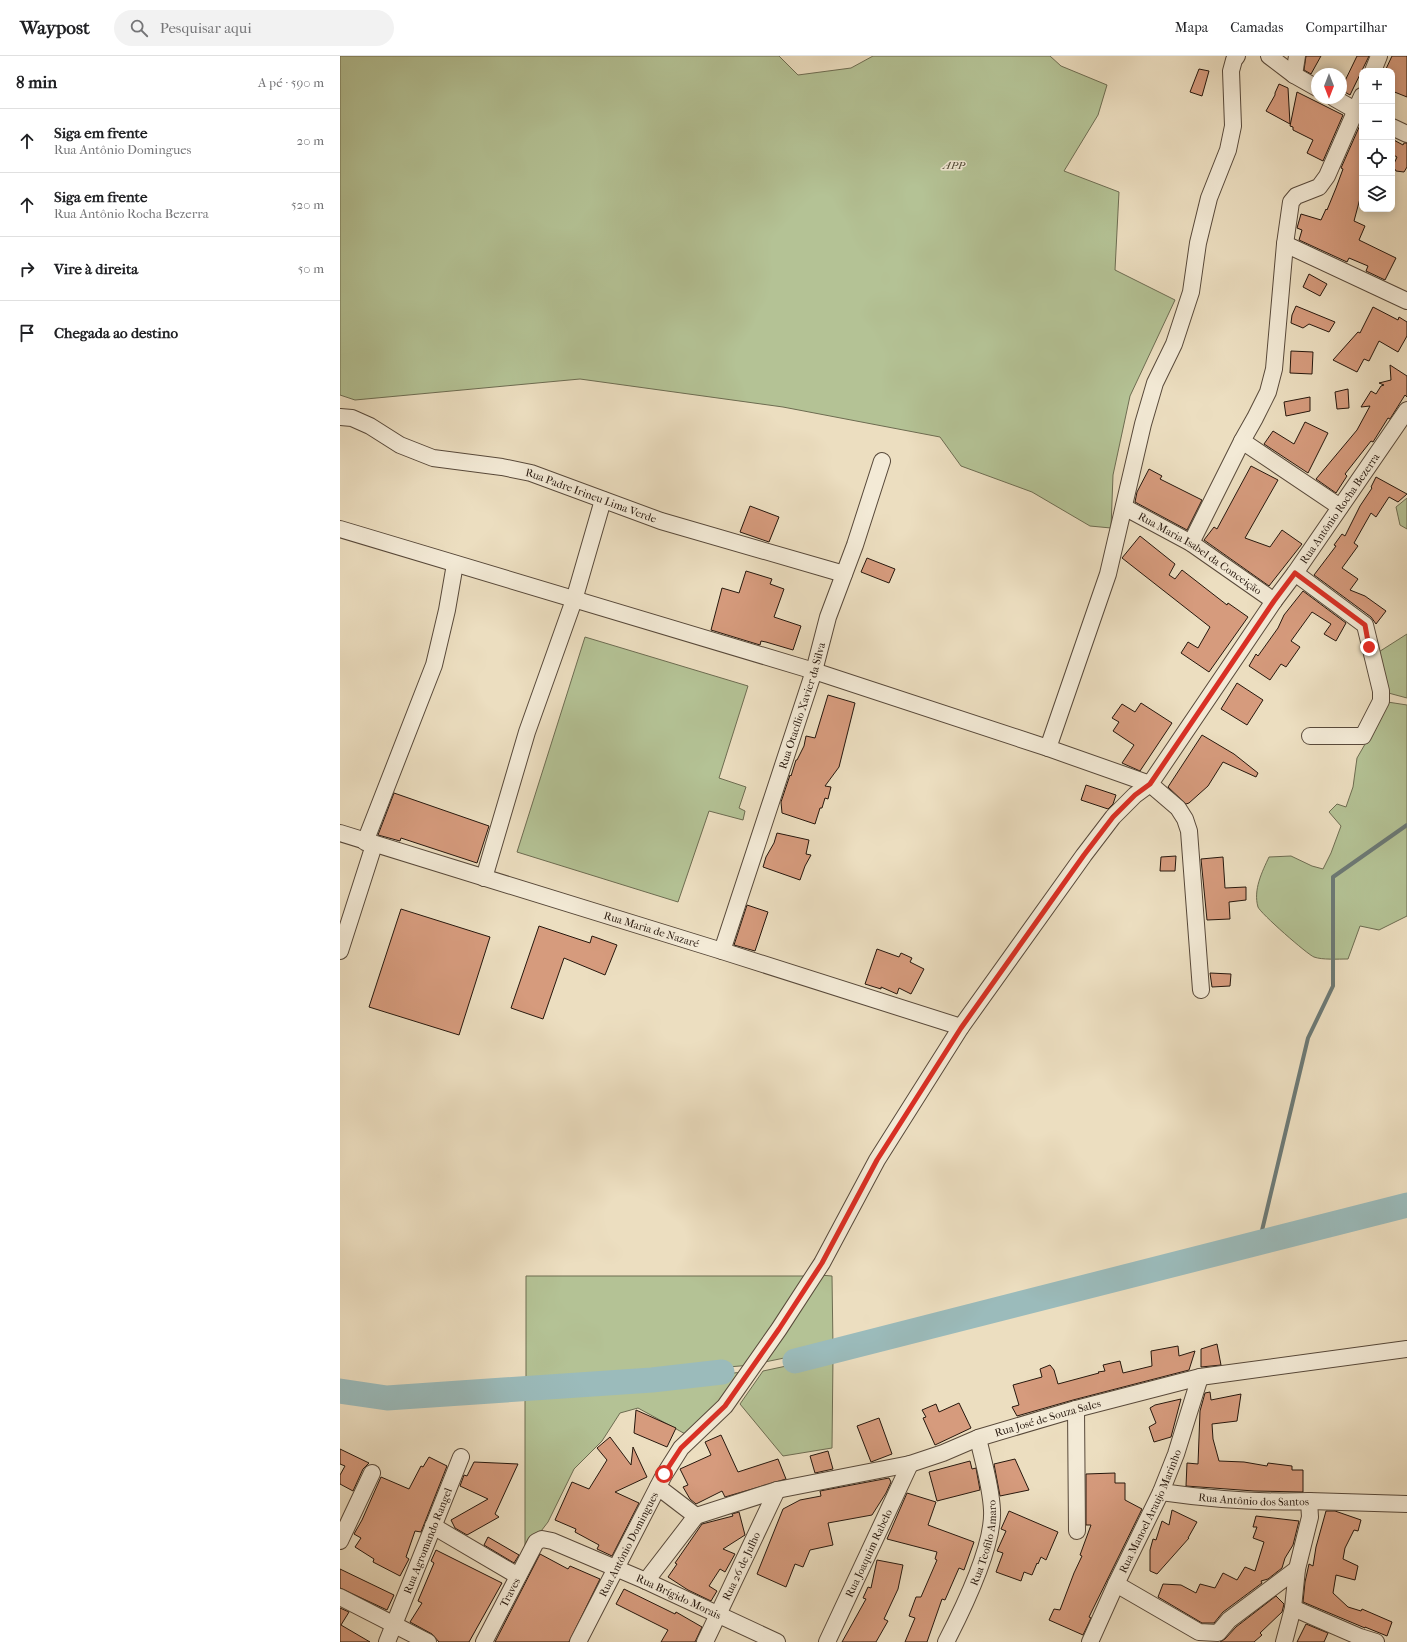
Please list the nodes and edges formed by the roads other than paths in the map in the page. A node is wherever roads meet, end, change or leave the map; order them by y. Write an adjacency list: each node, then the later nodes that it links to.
1 (1237, 56): 19 (street)
2 (1269, 56): 6 (street)
3 (1296, 56): 6 (street)
4 (1379, 56): 5 (street)
5 (1374, 68)
6 (1294, 75): 7 (street)
7 (1311, 85)
8 (1345, 104): 9 (street)
9 (1359, 112): 12 (street)
10 (1395, 128): 11 (street)
11 (1407, 134)
12 (1285, 244): 13 (street); 16 (street)
13 (1407, 301)
14 (1407, 410): 20 (street, Rua Antônio Rocha Bezerra)
15 (340, 417): 18 (street, Rua Padre Irineu Lima Verde)
16 (1242, 441): 20 (street); 22 (street)
17 (882, 460): 25 (street, Rua Otacílio Xavier da Silva)
18 (603, 500): 25 (street, Rua Padre Irineu Lima Verde); 26 (street)
19 (1124, 507): 22 (street, Rua Maria Isabel da Conceição); 30 (street)
20 (1340, 507): 24 (street, Rua Antônio Rocha Bezerra)
21 (340, 529): 23 (street)
22 (1191, 543): 27 (street, Rua Maria Isabel da Conceição)
23 (455, 564): 26 (street); 33 (street)
24 (1295, 573): 27 (street, Rua Antônio Rocha Bezerra); 29 (street)
25 (844, 574): 28 (street, Rua Otacílio Xavier da Silva)
26 (574, 600): 28 (street); 34 (street)
27 (1274, 601): 31 (street, Rua Antônio Rocha Bezerra)
28 (814, 671): 30 (street); 36 (street, Rua Otacílio Xavier da Silva)
29 (1310, 736)
30 (1048, 748): 31 (street)
31 (1150, 784): 37 (street); 38 (street, Rua Antônio Rocha Bezerra)
32 (340, 833): 33 (street, Rua Maria de Nazaré)
33 (370, 843): 34 (street, Rua Maria de Nazaré); 35 (street)
34 (484, 878): 36 (street, Rua Maria de Nazaré)
35 (340, 951)
36 (722, 951): 38 (street, Rua Maria de Nazaré)
37 (1202, 990)
38 (961, 1028): 43 (street, Rua Antônio Rocha Bezerra)
39 (1407, 1349): 40 (street, Rua José de Souza Sales)
40 (1200, 1377): 41 (street, Rua José de Souza Sales); 49 (street, Rua Manoel Araujo Marinho)
41 (1076, 1409): 42 (street, Rua José de Souza Sales); 54 (street)
42 (978, 1438): 45 (street, Rua José de Souza Sales); 74 (street, Rua Teofilo Amaro)
43 (681, 1448): 47 (street, Rua Antônio Domingues)
44 (461, 1457): 53 (street, Rua Agromando Rangel)
45 (910, 1464): 48 (street, Rua José de Souza Sales); 73 (street, Rua Joaquim Rabelo)
46 (372, 1473): 55 (street)
47 (658, 1487): 52 (street); 57 (street, Rua Antônio Domingues)
48 (777, 1490): 52 (street, Rua José de Souza Sales); 64 (street, Rua 26 de Julho)
49 (1161, 1492): 50 (street, Rua Antônio dos Santos); 61 (street, Rua Manoel Araujo Marinho)
50 (1309, 1501): 51 (street); 58 (street, Rua Antônio dos Santos)
51 (1407, 1504)
52 (696, 1516): 60 (street)
53 (433, 1526): 59 (street); 65 (street, Rua Agromando Rangel)
54 (1077, 1531)
55 (340, 1541)
56 (536, 1542): 57 (street, Rua Brígido Morais); 59 (street, Traves)
57 (616, 1569): 60 (street, Rua Brígido Morais); 70 (street, Rua Antônio Domingues)
58 (1297, 1569): 61 (street); 63 (street, Rua Antônio dos Santos)
59 (518, 1576): 69 (street, Traves)
60 (646, 1581): 64 (street, Rua Brígido Morais)
61 (1116, 1584): 75 (street, Rua Manoel Araujo Marinho)
62 (340, 1597): 65 (street)
63 (1293, 1608): 66 (street); 76 (street, Rua Antônio dos Santos)
64 (718, 1614): 71 (street, Rua 26 de Julho); 72 (street, Rua Brígido Morais)
65 (394, 1625): 67 (street, Rua Agromando Rangel); 68 (street)
66 (1359, 1640): 77 (street)
67 (387, 1642)
68 (428, 1642)
69 (484, 1642)
70 (578, 1642)
71 (705, 1642)
72 (776, 1642)
73 (827, 1642)
74 (946, 1642)
75 (1090, 1642)
76 (1284, 1642)
77 (1376, 1642)

